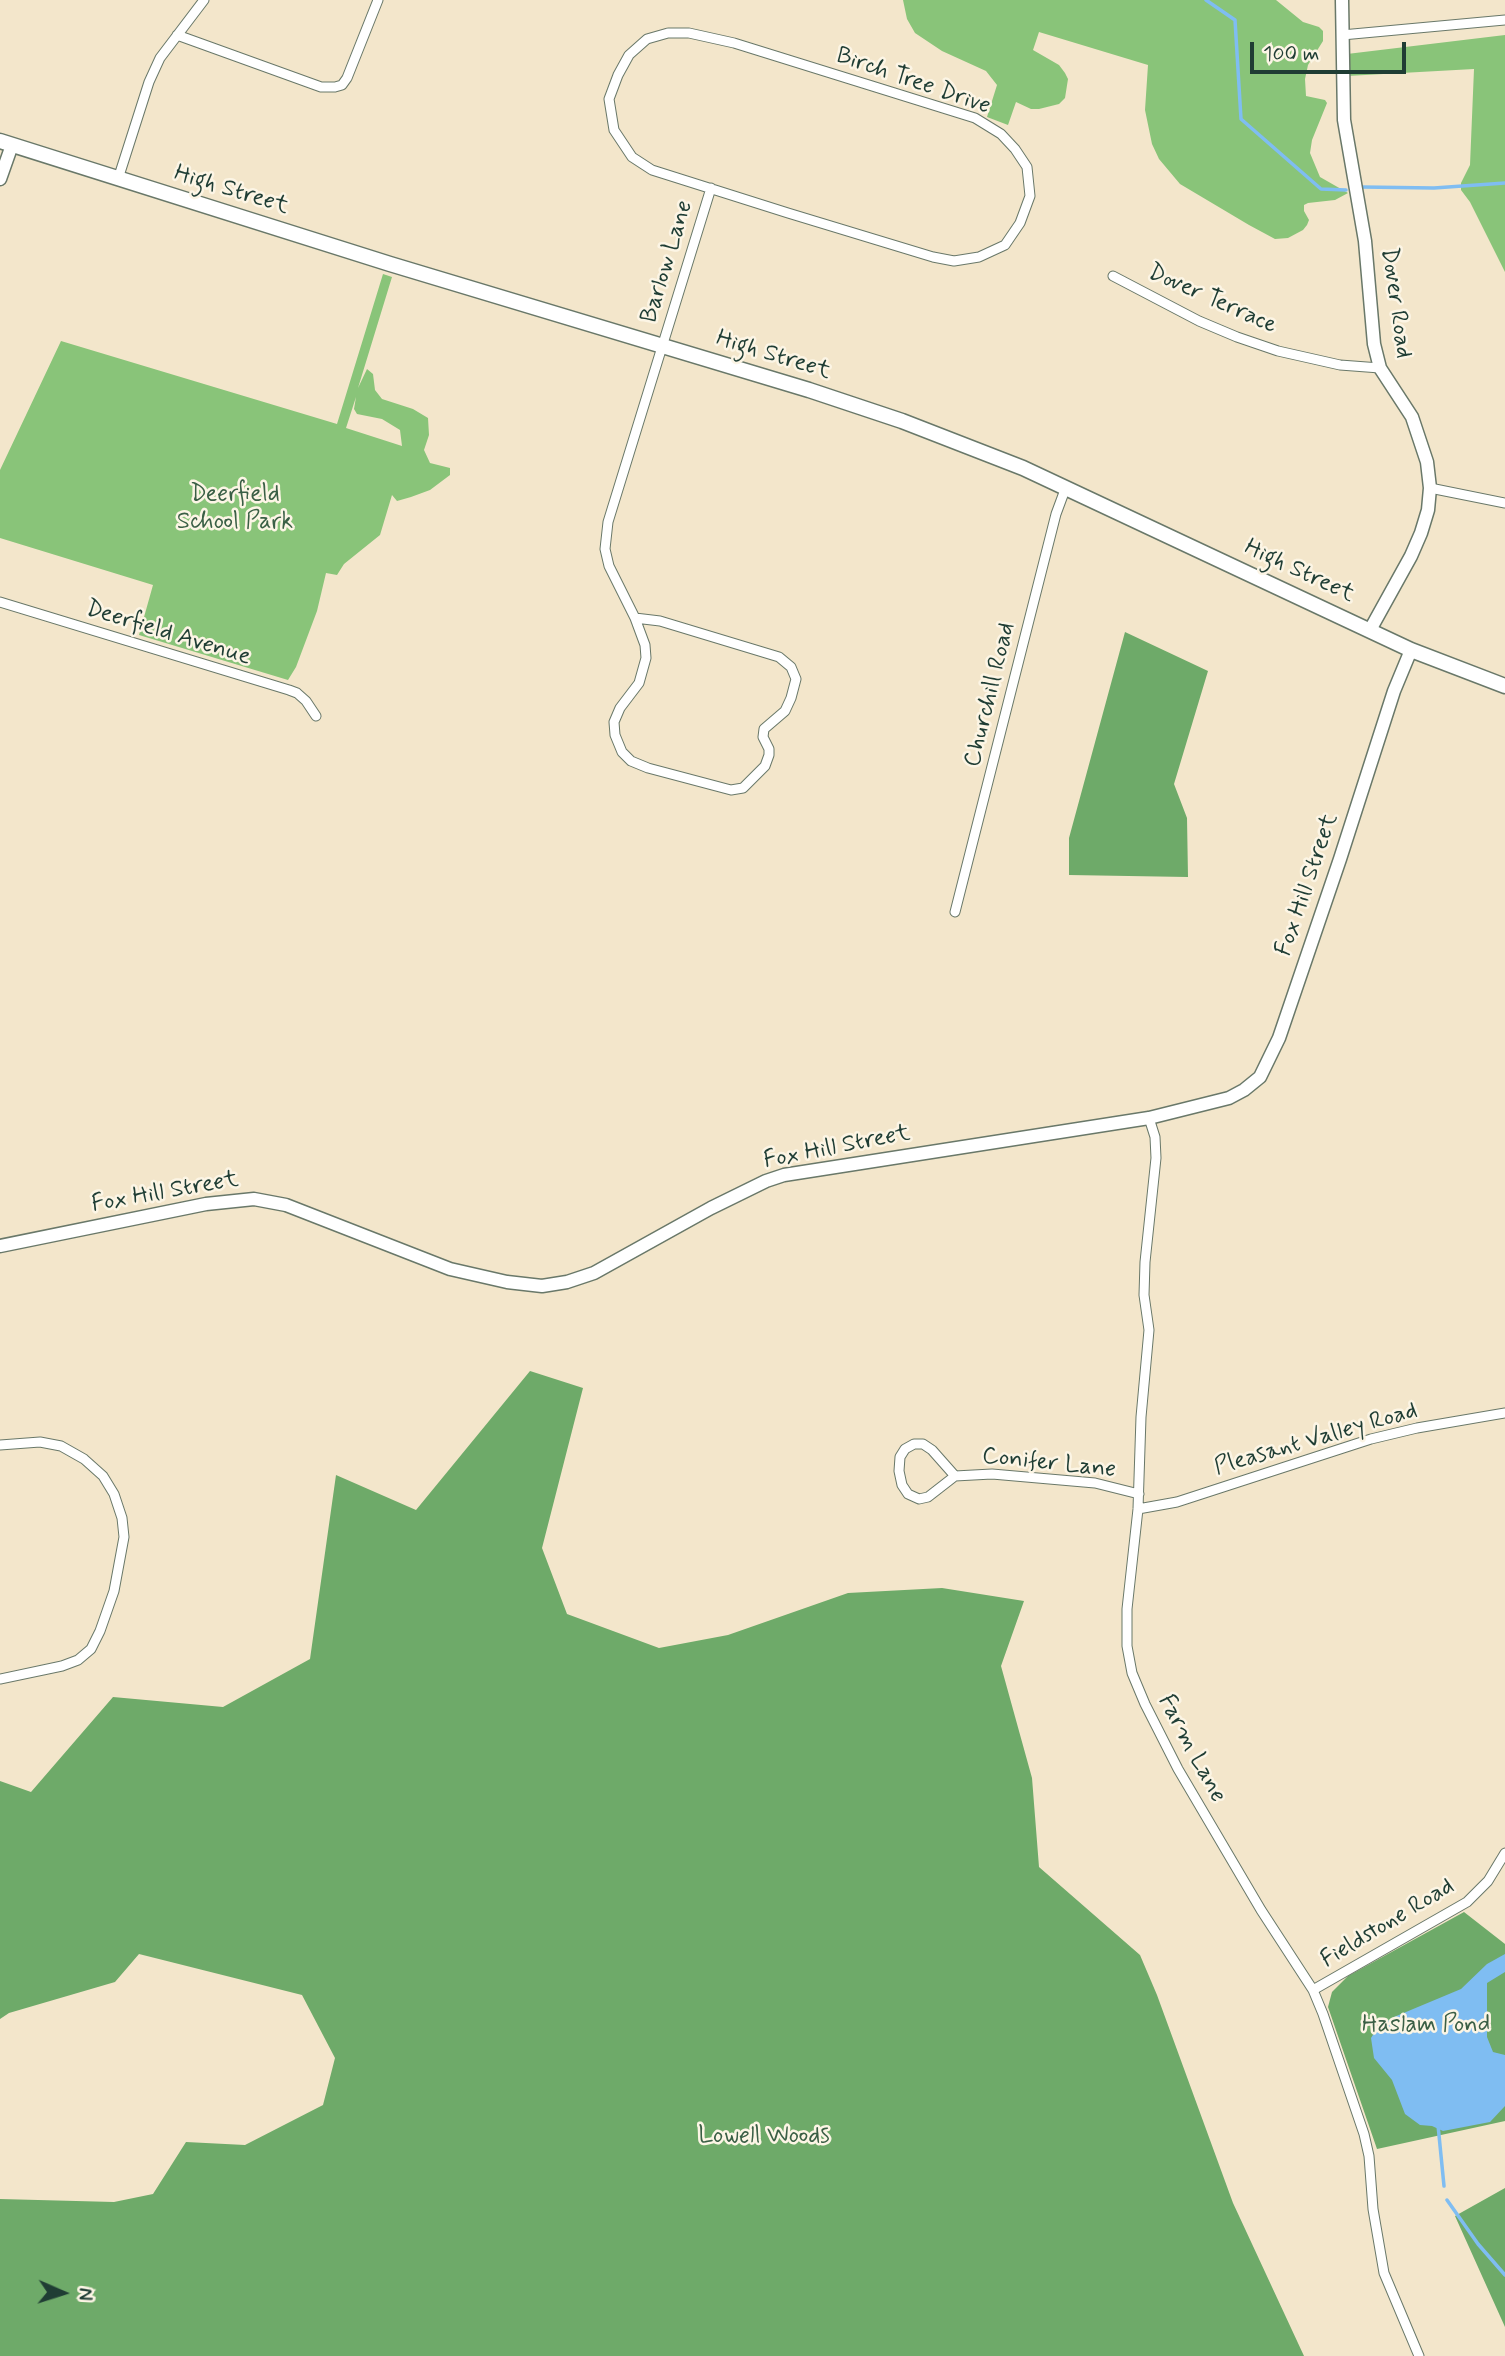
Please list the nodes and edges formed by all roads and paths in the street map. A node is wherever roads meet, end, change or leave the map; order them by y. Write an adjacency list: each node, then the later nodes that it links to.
1 (204, 0): 5 (street)
2 (378, 0): 5 (street)
3 (1342, 0): 6 (street, Dover Road)
4 (1505, 20): 6 (street)
5 (177, 35): 9 (street)
6 (1342, 35): 13 (street, Dover Road)
7 (6, 143): 8 (street); 9 (main road, High Street)
8 (0, 179)
9 (118, 180): 12 (main road, High Street)
10 (710, 188): 10 (street, Birch Tree Drive); 12 (street, Barlow Lane)
11 (1113, 276): 13 (street, Dover Terrace)
12 (663, 346): 14 (main road, High Street); 18 (street, Barlow Lane)
13 (1380, 368): 15 (street, Dover Road)
14 (1066, 488): 19 (main road, High Street); 23 (street, Churchill Road)
15 (1430, 488): 16 (street); 19 (street, Dover Road)
16 (1505, 503)
17 (0, 602): 22 (street, Deerfield Avenue)
18 (635, 618): 18 (street, Barlow Lane)
19 (1370, 630): 20 (main road, High Street)
20 (1411, 650): 21 (main road, High Street); 24 (street, Fox Hill Street)
21 (1505, 686)
22 (316, 716)
23 (955, 912)
24 (1149, 1118): 25 (street, Fox Hill Street); 29 (street, Farm Lane)
25 (0, 1245)
26 (1505, 1413): 30 (street, Pleasant Valley Road)
27 (0, 1445): 31 (street)
28 (955, 1476): 28 (street, Conifer Lane); 29 (street, Conifer Lane)
29 (1139, 1494): 30 (street, Farm Lane)
30 (1138, 1509): 33 (street, Farm Lane)
31 (0, 1679)
32 (1505, 1853): 33 (street, Fieldstone Road)
33 (1312, 1990): 34 (street, Farm Lane)
34 (1419, 2356)

